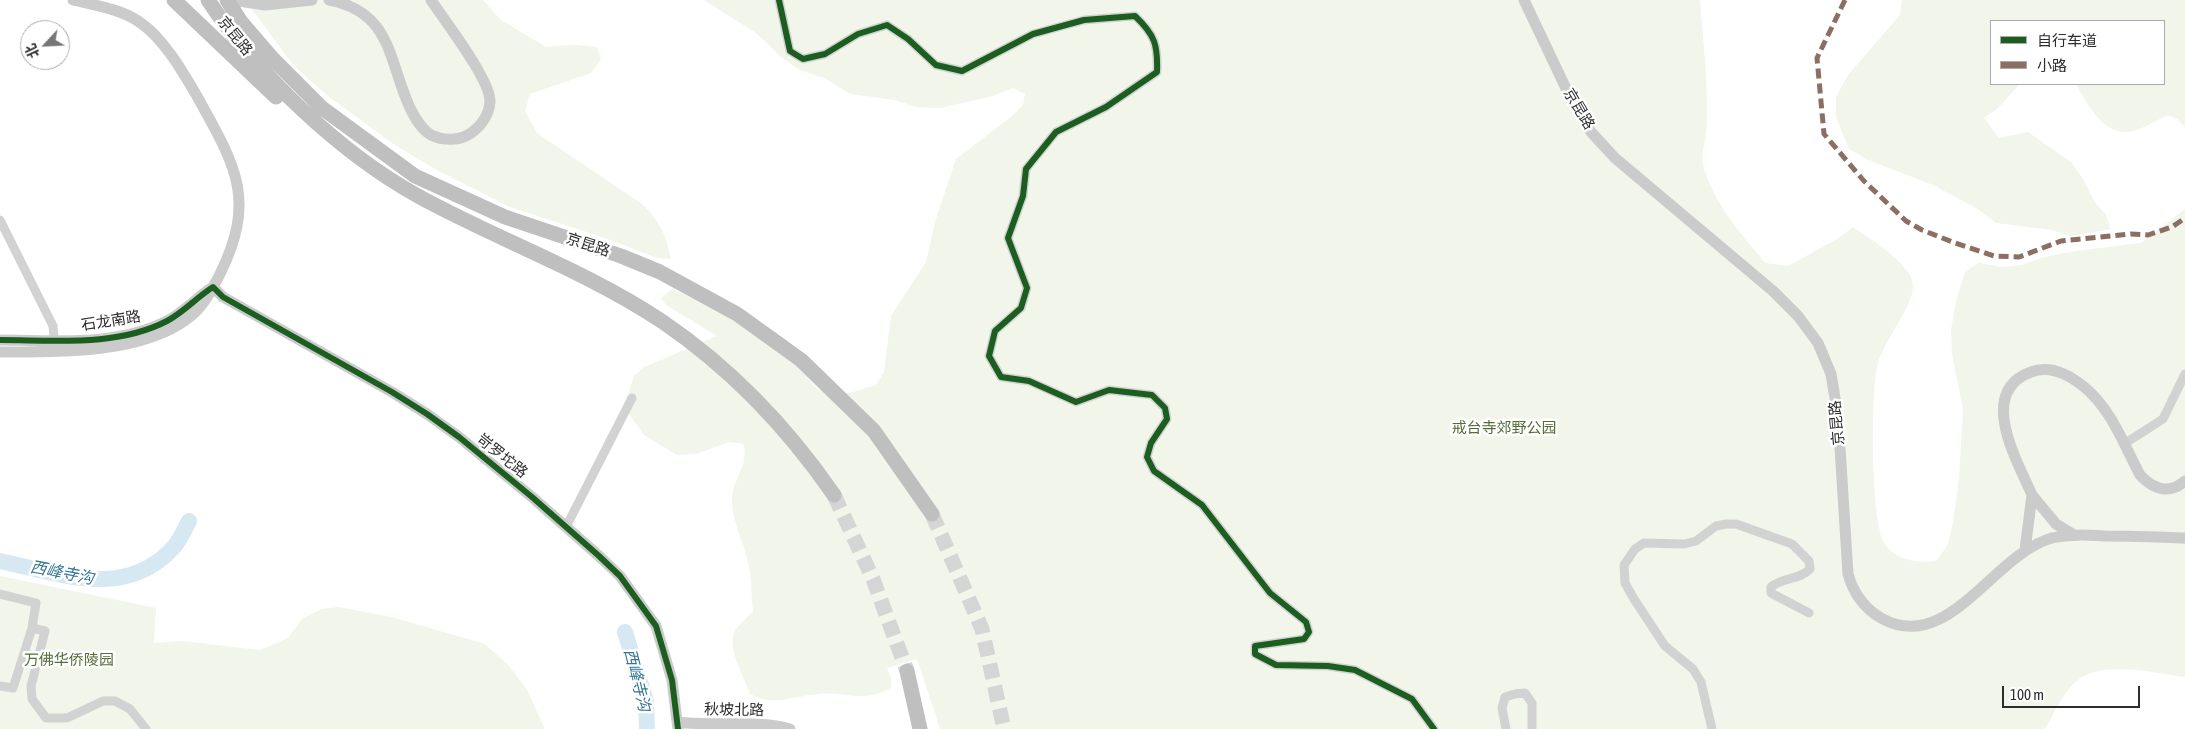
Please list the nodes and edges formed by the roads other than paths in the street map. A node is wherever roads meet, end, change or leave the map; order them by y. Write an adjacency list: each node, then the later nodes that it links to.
1 (73, 0): 13 (main road, 石龙南路)
2 (174, 0): 11 (highway)
3 (208, 0): 11 (highway, 京昆路)
4 (227, 0): 23 (highway, 京昆路)
5 (232, 0): 6 (main road, 京昆路)
6 (312, 0)
7 (329, 0): 8 (main road)
8 (431, 0)
9 (779, 0): 37 (street)
10 (1524, 0): 27 (main road, 京昆路)
11 (364, 159): 21 (highway, 京昆路)
12 (0, 220): 15 (street)
13 (213, 287): 15 (main road, 石龙南路); 24 (main road, 岢罗坨路)
14 (0, 340): 15 (main road, 石龙南路)
15 (55, 346): 16 (main road, 石龙南路)
16 (0, 352)
17 (2185, 374): 19 (street)
18 (632, 398): 24 (street)
19 (2124, 444): 20 (main road); 22 (main road)
20 (2185, 481)
21 (834, 495)
22 (2032, 495): 25 (main road); 27 (main road)
23 (932, 514)
24 (567, 525): 33 (main road, 岢罗坨路)
25 (2074, 535): 26 (main road, 京昆路); 27 (main road, 京昆路)
26 (2185, 538)
27 (2025, 550)
28 (0, 594): 30 (street)
29 (1809, 613): 40 (street)
30 (32, 628): 32 (street); 34 (street)
31 (907, 671): 36 (highway)
32 (0, 686)
33 (677, 725): 35 (main road, 秋坡北路)
34 (146, 729)
35 (790, 729)
36 (920, 729)
37 (1434, 729)
38 (1506, 729): 39 (street)
39 (1532, 729)
40 (1712, 729)

